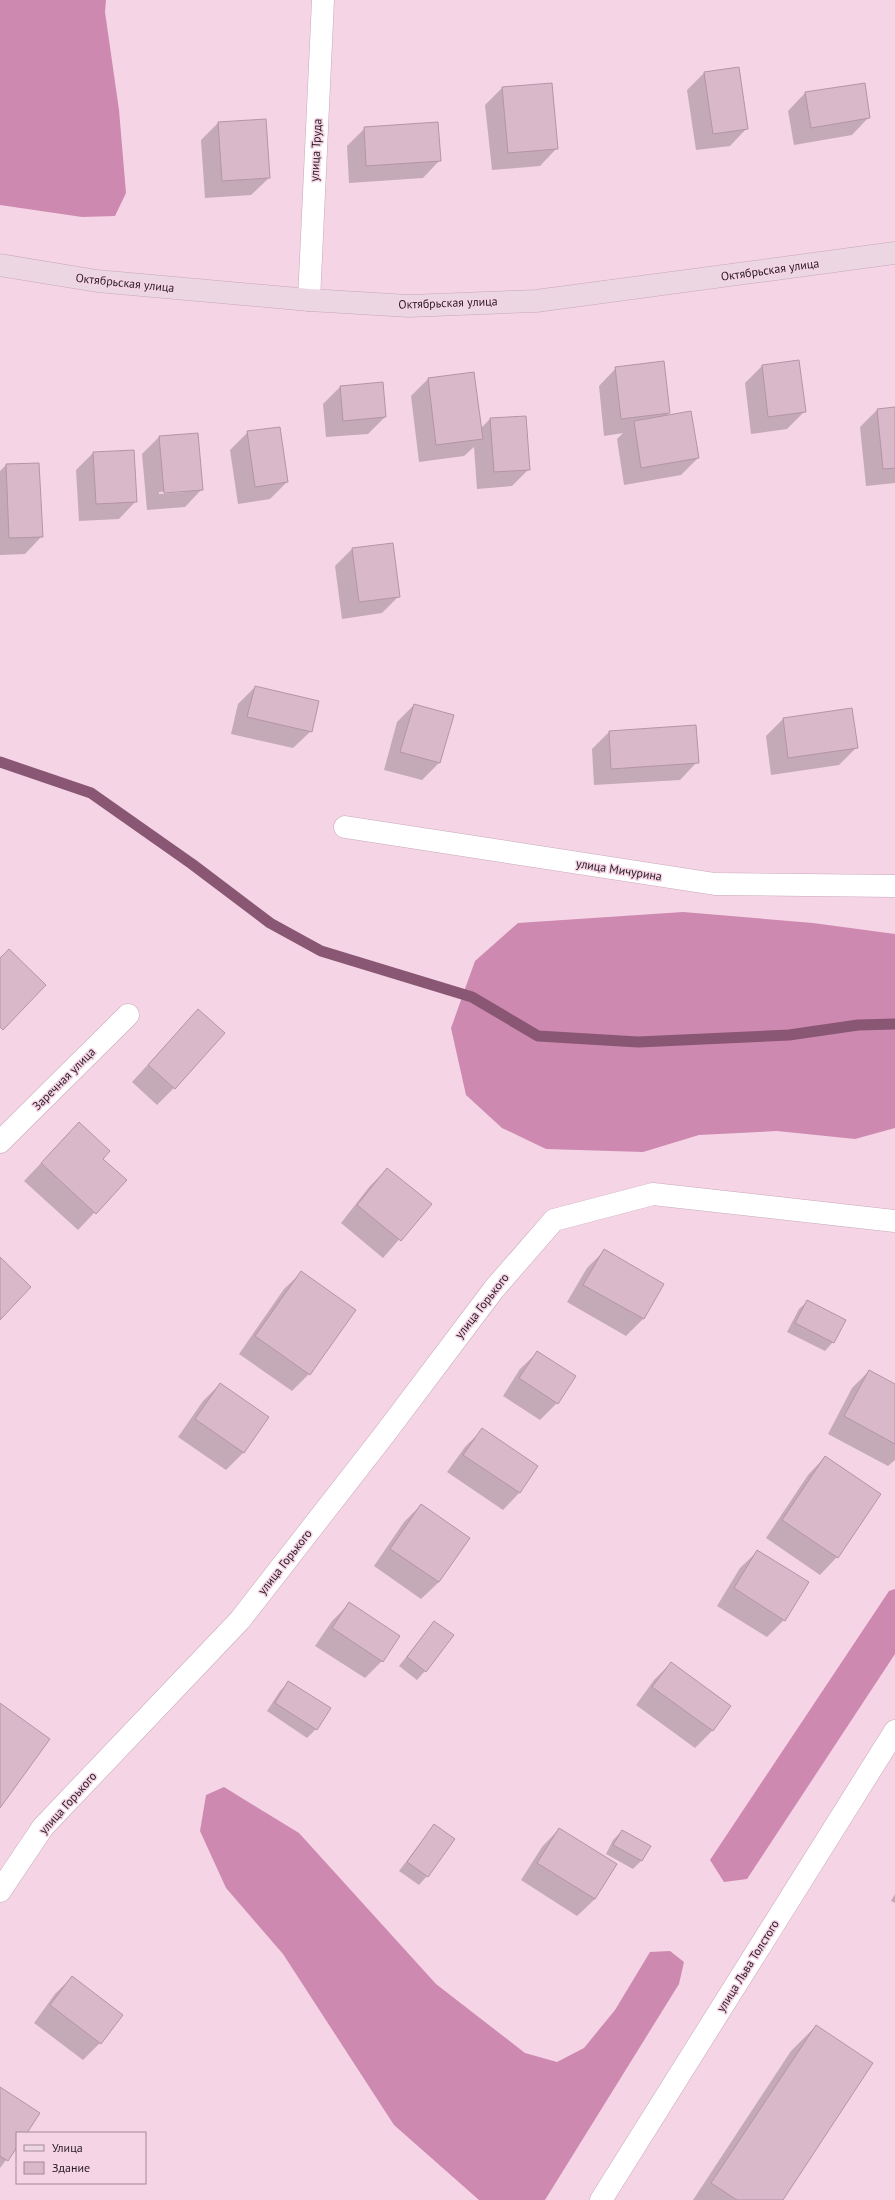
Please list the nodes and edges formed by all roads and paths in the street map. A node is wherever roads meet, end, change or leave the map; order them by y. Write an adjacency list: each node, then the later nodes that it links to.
1 (323, 0): 4 (street, улица Труда)
2 (895, 253): 4 (street, Октябрьская улица)
3 (0, 265): 4 (street, Октябрьская улица)
4 (309, 300)
5 (345, 827): 6 (street, улица Мичурина)
6 (895, 886)
7 (128, 1015): 8 (street, Заречная улица)
8 (0, 1142)
9 (895, 1221): 11 (street, улица Горького)
10 (895, 1731): 12 (street, улица Льва Толстого)
11 (0, 1891)
12 (601, 2200)

